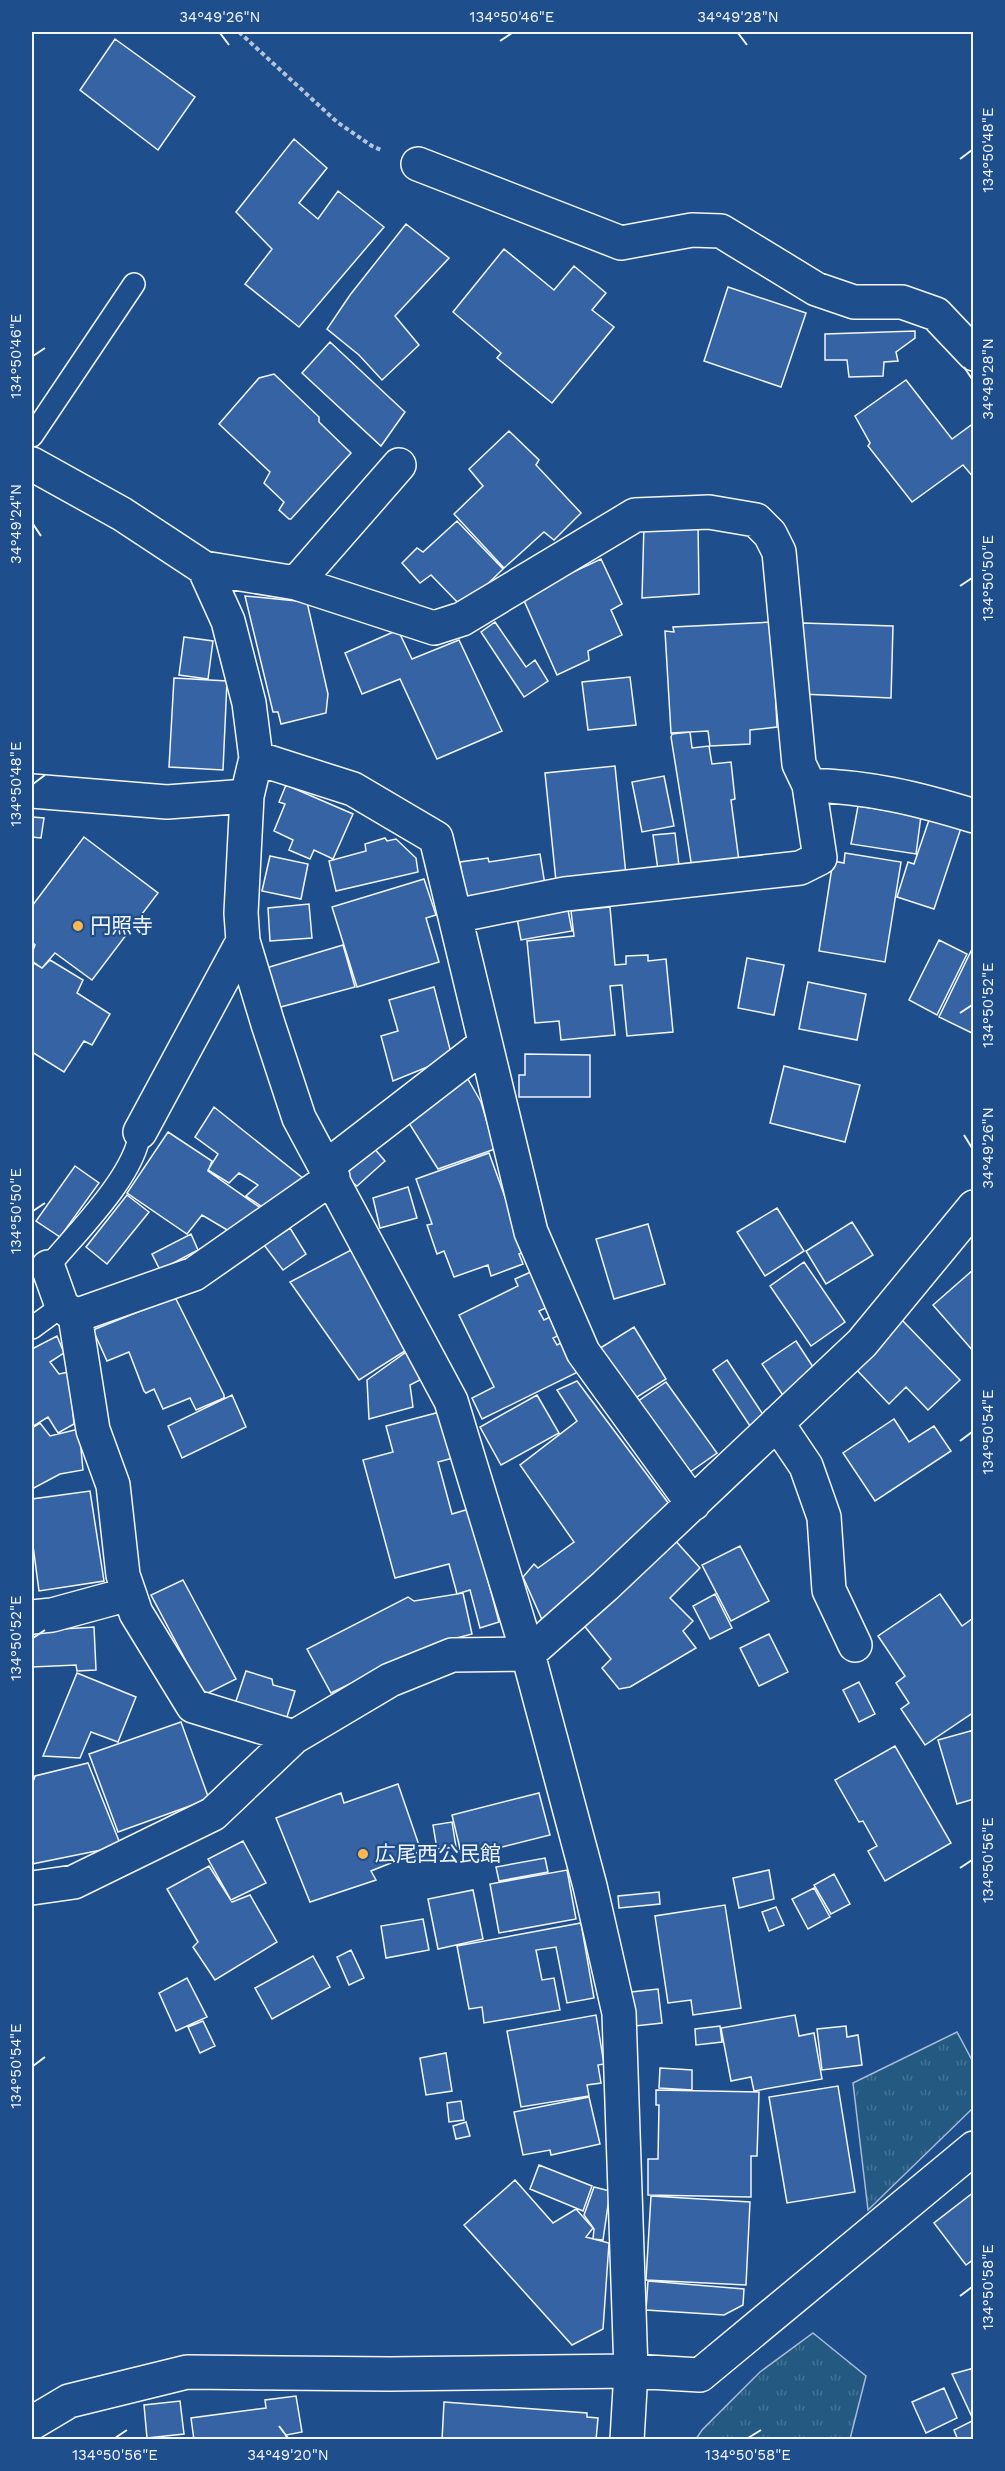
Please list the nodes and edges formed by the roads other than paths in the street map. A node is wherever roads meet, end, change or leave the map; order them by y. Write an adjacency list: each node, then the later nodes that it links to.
1 (418, 164): 3 (street)
2 (134, 284): 4 (lane)
3 (974, 354)
4 (32, 436)
5 (32, 464): 7 (street)
6 (399, 465): 8 (street)
7 (204, 568): 8 (street); 9 (street)
8 (296, 583): 10 (street)
9 (256, 758): 12 (street); 14 (street)
10 (809, 785): 13 (street); 14 (street)
11 (32, 791): 12 (street)
12 (247, 796): 15 (street)
13 (974, 816)
14 (455, 916): 16 (street)
15 (243, 941): 17 (street); 18 (street)
16 (484, 1045): 18 (street); 24 (street)
17 (140, 1132): 20 (lane)
18 (329, 1172): 21 (street); 28 (street)
19 (974, 1207): 23 (street)
20 (48, 1267): 21 (street)
21 (69, 1311): 22 (lane); 25 (street)
22 (32, 1328)
23 (777, 1423): 24 (street); 27 (street)
24 (693, 1504): 28 (street)
25 (129, 1594): 26 (street); 29 (street)
26 (32, 1617)
27 (855, 1645)
28 (528, 1654): 29 (street); 32 (street)
29 (294, 1737): 30 (street)
30 (32, 1888)
31 (974, 2148): 32 (street)
32 (631, 2371): 33 (street); 34 (street)
33 (32, 2423)
34 (627, 2439)

